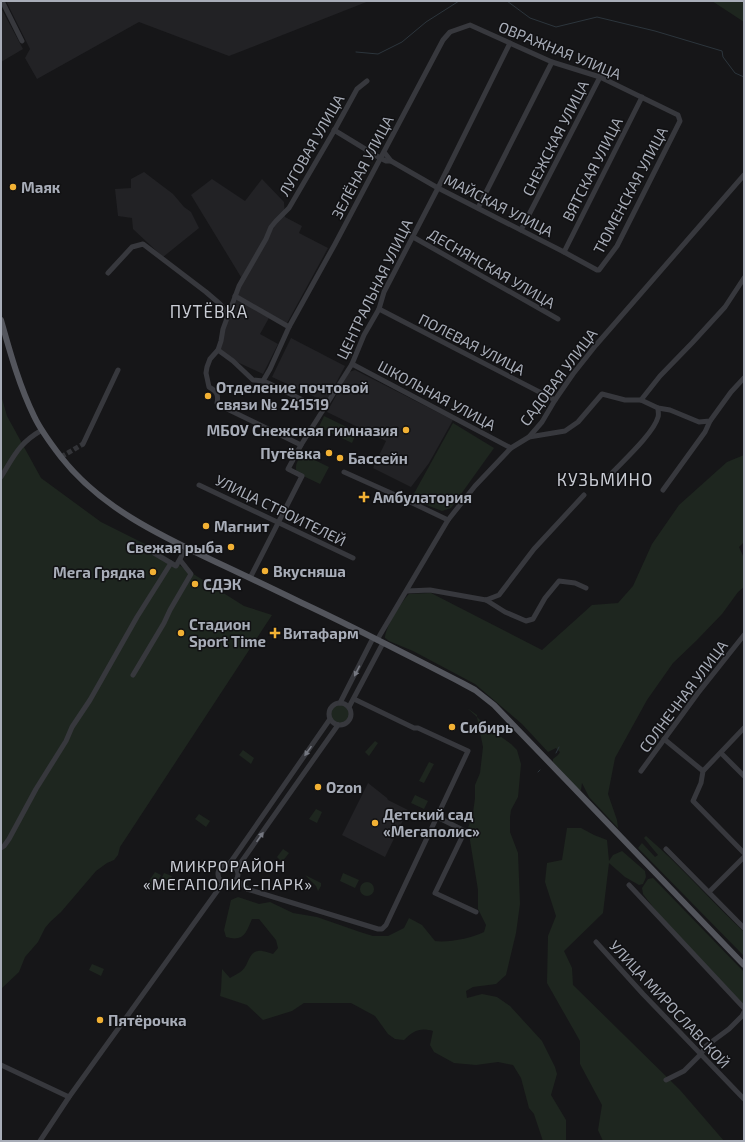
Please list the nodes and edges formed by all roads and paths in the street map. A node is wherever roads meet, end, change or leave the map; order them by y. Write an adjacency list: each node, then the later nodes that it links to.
1 (2, 1): 3 (street)
2 (470, 25): 4 (street, ОВРАЖНАЯ УЛИЦА); 11 (street, ЗЕЛЁНАЯ УЛИЦА)
3 (22, 41)
4 (510, 43): 5 (street, ОВРАЖНАЯ УЛИЦА); 15 (street, ЦЕНТРАЛЬНАЯ УЛИЦА)
5 (552, 62): 6 (street, ОВРАЖНАЯ УЛИЦА); 16 (street)
6 (600, 77): 8 (street, ОВРАЖНАЯ УЛИЦА); 17 (street, СНЕЖСКАЯ УЛИЦА)
7 (367, 81): 10 (street, ЛУГОВАЯ УЛИЦА)
8 (642, 97): 9 (street, ОВРАЖНАЯ УЛИЦА); 19 (street, ВЯТСКАЯ УЛИЦА)
9 (679, 119): 20 (street, ТЮМЕНСКАЯ УЛИЦА)
10 (334, 130): 12 (street); 23 (street, ЛУГОВАЯ УЛИЦА)
11 (384, 152): 12 (street, ЗЕЛЁНАЯ УЛИЦА); 13 (street)
12 (380, 158): 13 (street); 30 (street, ЗЕЛЁНАЯ УЛИЦА)
13 (392, 161): 15 (street, МАЙСКАЯ УЛИЦА)
14 (744, 175): 36 (street, САДОВАЯ УЛИЦА)
15 (438, 188): 16 (street, МАЙСКАЯ УЛИЦА); 18 (street, ЦЕНТРАЛЬНАЯ УЛИЦА)
16 (478, 208): 17 (street, МАЙСКАЯ УЛИЦА)
17 (521, 230): 19 (street, МАЙСКАЯ УЛИЦА)
18 (413, 237): 26 (street, ЦЕНТРАЛЬНАЯ УЛИЦА); 28 (street, ДЕСНЯНСКАЯ УЛИЦА)
19 (564, 252): 20 (street, МАЙСКАЯ УЛИЦА)
20 (597, 270)
21 (108, 273): 25 (street)
22 (744, 278): 37 (street)
23 (236, 296): 24 (street, ЛУГОВАЯ УЛИЦА); 30 (street)
24 (233, 303): 25 (street); 27 (street, ЛУГОВАЯ УЛИЦА)
25 (220, 304): 27 (street)
26 (379, 309): 32 (street, ЦЕНТРАЛЬНАЯ УЛИЦА); 36 (street, ПОЛЕВАЯ УЛИЦА)
27 (228, 315): 31 (street, ЛУГОВАЯ УЛИЦА)
28 (558, 319)
29 (1, 320): 41 (main road)
30 (288, 330): 35 (street, ЗЕЛЁНАЯ УЛИЦА)
31 (218, 350): 35 (street); 44 (street, ЛУГОВАЯ УЛИЦА)
32 (352, 364): 39 (street, ЦЕНТРАЛЬНАЯ УЛИЦА); 45 (street, ШКОЛЬНАЯ УЛИЦА)
33 (118, 370): 43 (street)
34 (744, 378): 40 (street)
35 (263, 381): 39 (street)
36 (555, 400): 42 (street, САДОВАЯ УЛИЦА)
37 (641, 400): 38 (street); 42 (street)
38 (658, 408): 40 (street); 47 (street)
39 (323, 410): 44 (street, ЦЕНТРАЛЬНАЯ УЛИЦА)
40 (710, 421): 50 (street)
41 (42, 430): 48 (street); 54 (main road)
42 (529, 437): 45 (street, САДОВАЯ УЛИЦА)
43 (83, 444)
44 (301, 445): 53 (street, ЦЕНТРАЛЬНАЯ УЛИЦА)
45 (510, 448): 52 (street, САДОВАЯ УЛИЦА)
46 (344, 472): 52 (street)
47 (610, 475)
48 (1, 478)
49 (199, 484): 53 (street, УЛИЦА СТРОИТЕЛЕЙ)
50 (663, 490)
51 (584, 495): 62 (street)
52 (448, 520): 61 (street, САДОВАЯ УЛИЦА)
53 (279, 522): 56 (street, УЛИЦА СТРОИТЕЛЕЙ); 59 (street, ЦЕНТРАЛЬНАЯ УЛИЦА)
54 (186, 548): 57 (street); 59 (main road)
55 (154, 553): 58 (street)
56 (353, 558)
57 (180, 560): 58 (street); 65 (street)
58 (171, 562): 78 (street)
59 (250, 578): 64 (main road)
60 (586, 588): 62 (street)
61 (407, 591): 62 (street); 64 (street, САДОВАЯ УЛИЦА)
62 (486, 600)
63 (744, 635): 72 (street, СОЛНЕЧНАЯ УЛИЦА)
64 (378, 641): 66 (street); 67 (street, one-way to 67); 91 (main road)
65 (133, 675)
66 (354, 699): 68 (street); 77 (street)
67 (340, 703): 68 (street); 69 (street)
68 (349, 707): 70 (street)
69 (330, 719): 70 (street); 82 (street, one-way to 82)
70 (338, 725): 83 (street, one-way to 70)
71 (744, 728): 73 (street)
72 (664, 739): 74 (street, СОЛНЕЧНАЯ УЛИЦА); 75 (street)
73 (722, 753): 75 (street); 76 (street)
74 (641, 771)
75 (703, 772): 80 (street)
76 (744, 776)
77 (437, 817): 84 (street); 88 (street)
78 (1, 848)
79 (666, 849): 87 (street)
80 (744, 853)
81 (744, 857): 87 (street)
82 (230, 863): 83 (street); 85 (street)
83 (237, 868): 84 (street)
84 (236, 880): 85 (street)
85 (223, 883): 97 (street)
86 (629, 885): 92 (street)
87 (709, 892): 89 (street)
88 (476, 912)
89 (744, 928)
90 (596, 942): 94 (street, УЛИЦА МИРОСЛАВСКОЙ)
91 (744, 965)
92 (744, 1008)
93 (744, 1012): 94 (street)
94 (701, 1054): 96 (street); 98 (street, УЛИЦА МИРОСЛАВСКОЙ)
95 (1, 1066): 97 (street)
96 (666, 1080)
97 (69, 1097): 99 (street)
98 (744, 1099)
99 (40, 1141)

